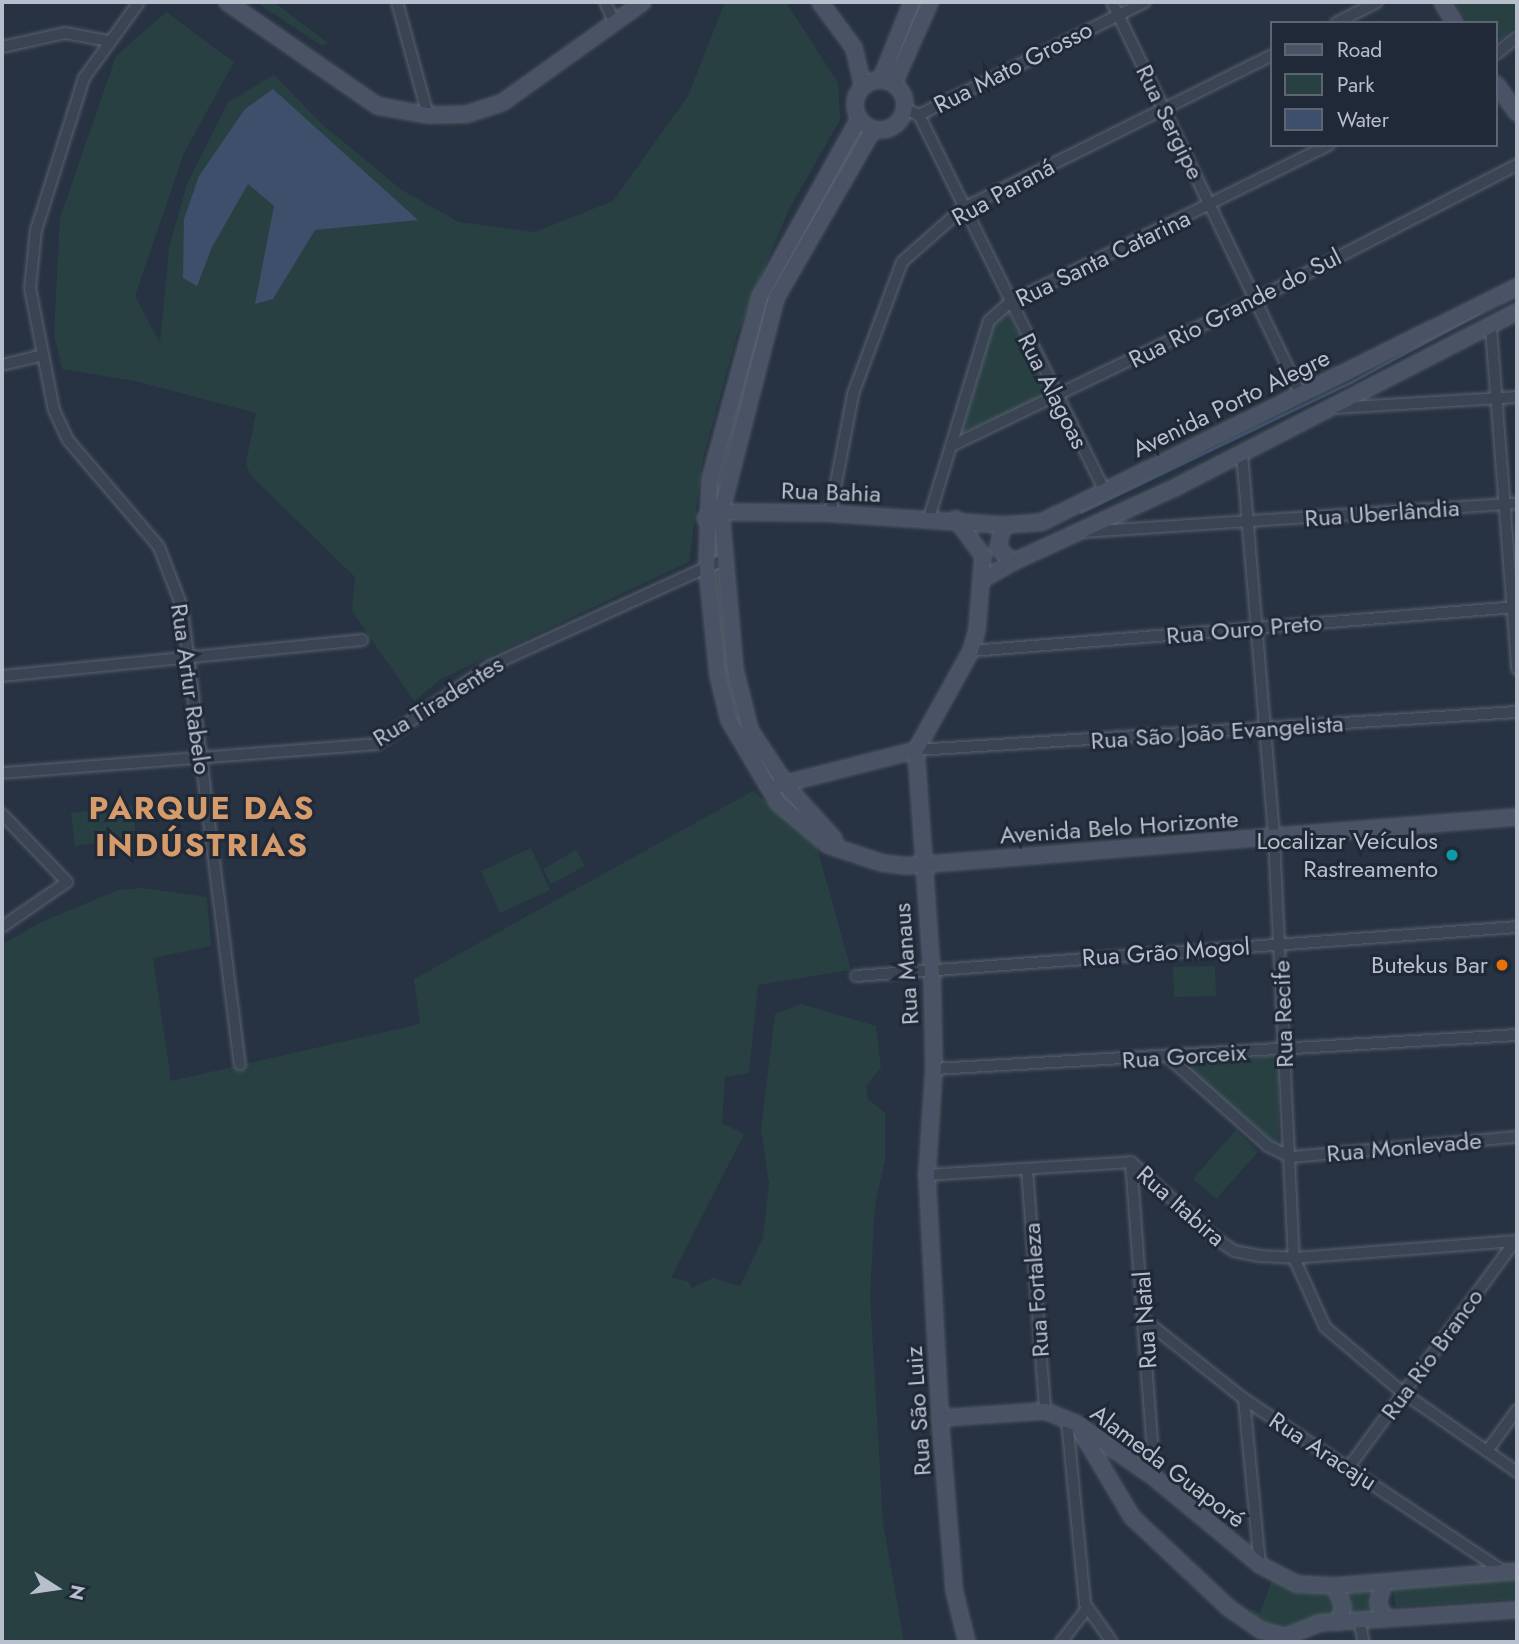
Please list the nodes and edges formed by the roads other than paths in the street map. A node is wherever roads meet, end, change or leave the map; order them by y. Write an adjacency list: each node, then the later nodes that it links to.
1 (139, 2): 18 (street, Rua Artur Rabelo)
2 (227, 2): 28 (main road)
3 (397, 2): 28 (street)
4 (605, 2): 16 (street)
5 (643, 2): 16 (main road)
6 (820, 2): 23 (main road)
7 (912, 2): 22 (main road)
8 (930, 2): 22 (main road)
9 (1112, 2): 13 (street, Rua Sergipe)
10 (1145, 2): 13 (street, Rua Mato Grosso)
11 (1377, 2): 14 (street)
12 (1442, 2): 15 (main road)
13 (1118, 15): 25 (street, Rua Sergipe); 26 (street, Rua Mato Grosso)
14 (1340, 21)
15 (1454, 21)
16 (615, 23): 28 (main road)
17 (1517, 37): 20 (street)
18 (109, 41): 19 (street); 40 (street, Rua Artur Rabelo)
19 (2, 47)
20 (1498, 52)
21 (1270, 56): 25 (street, Rua Paraná)
22 (888, 81): 23 (main road); 26 (main road)
23 (863, 86): 29 (main road)
24 (1498, 87): 27 (main road)
25 (1164, 110): 33 (street, Rua Sergipe); 34 (street, Rua Paraná)
26 (912, 112): 30 (main road); 34 (street, Rua Alagoas)
27 (1517, 113)
28 (428, 115)
29 (859, 119): 30 (main road); 54 (main road, Avenida Belo Horizonte)
30 (873, 129): 52 (main road, Avenida Belo Horizonte)
31 (1325, 147): 33 (street, Rua Santa Catarina)
32 (1517, 165): 36 (street, Rua Rio Grande do Sul)
33 (1210, 206): 36 (street, Rua Sergipe); 37 (street, Rua Santa Catarina)
34 (962, 209): 37 (street, Rua Alagoas); 53 (street, Rua Paraná)
35 (1517, 287): 42 (main road, Avenida Porto Alegre)
36 (1257, 299): 42 (street, Rua Sergipe); 44 (street, Rua Rio Grande do Sul)
37 (1009, 303): 44 (street, Rua Alagoas); 47 (street, Rua Santa Catarina)
38 (1517, 312): 39 (main road, Avenida Porto Alegre)
39 (1491, 328): 45 (street); 46 (main road, Avenida Porto Alegre)
40 (43, 355): 41 (street); 68 (street, Rua Artur Rabelo)
41 (2, 365)
42 (1301, 394): 49 (main road, Avenida Porto Alegre)
43 (1517, 397): 45 (street)
44 (1055, 398): 47 (street, Rua Rio Grande do Sul); 49 (street, Rua Alagoas)
45 (1496, 398): 46 (street); 51 (street)
46 (1331, 408): 48 (main road, Avenida Porto Alegre)
47 (951, 446): 55 (street, Rua Santa Catarina)
48 (1242, 454): 57 (street, Rua Recife); 59 (main road, Avenida Porto Alegre)
49 (1105, 491): 58 (main road, Avenida Porto Alegre)
50 (1517, 503): 51 (street, Rua Uberlândia)
51 (1503, 504): 57 (street, Rua Uberlândia); 64 (street)
52 (721, 512): 53 (main road, Rua Bahia); 54 (main road, Rua Bahia); 60 (main road, Avenida Belo Horizonte)
53 (830, 513): 55 (main road, Rua Bahia)
54 (705, 518): 62 (main road, Avenida Belo Horizonte)
55 (929, 518): 56 (main road, Rua Bahia)
56 (956, 519): 58 (main road, Avenida Porto Alegre); 63 (main road)
57 (1247, 522): 59 (street, Rua Uberlândia); 65 (street, Rua Recife)
58 (1003, 525): 61 (main road)
59 (1078, 533): 61 (main road, Avenida Porto Alegre)
60 (727, 558): 62 (street, Rua Tiradentes); 77 (main road, Avenida Belo Horizonte)
61 (1013, 562): 63 (main road, Avenida Porto Alegre)
62 (707, 568): 74 (street, Rua Tiradentes); 76 (main road, Avenida Belo Horizonte)
63 (982, 580): 67 (main road)
64 (1514, 607): 65 (street, Rua Ouro Preto); 69 (street)
65 (1255, 627): 67 (street, Rua Ouro Preto); 72 (street, Rua Recife)
66 (362, 640): 68 (street)
67 (971, 651): 73 (main road)
68 (189, 658): 70 (street); 74 (street, Rua Artur Rabelo)
69 (1517, 669)
70 (2, 676)
71 (1517, 712): 72 (street, Rua São João Evangelista)
72 (1264, 729): 73 (street, Rua São João Evangelista); 80 (street, Rua Recife)
73 (916, 750): 77 (main road); 82 (main road, Rua Manaus)
74 (201, 760): 75 (street, Rua Tiradentes); 91 (street, Rua Artur Rabelo)
75 (2, 773)
76 (762, 782): 77 (main road); 81 (main road, Avenida Belo Horizonte)
77 (787, 786): 81 (main road, Avenida Belo Horizonte)
78 (2, 814): 83 (street)
79 (1517, 817): 80 (main road, Avenida Belo Horizonte)
80 (1274, 838): 82 (main road, Avenida Belo Horizonte); 85 (street, Rua Recife)
81 (851, 854): 82 (main road, Avenida Belo Horizonte)
82 (922, 865): 86 (main road, Rua Manaus)
83 (2, 927)
84 (1517, 927): 85 (street, Rua Grão Mogol)
85 (1280, 944): 86 (street, Rua Grão Mogol); 89 (street, Rua Recife)
86 (932, 971): 87 (street, Rua Grão Mogol); 92 (main road, Rua Manaus)
87 (856, 976)
88 (1517, 1035): 89 (street, Rua Gorceix)
89 (1284, 1049): 90 (street, Rua Gorceix); 94 (street, Rua Recife)
90 (1168, 1057): 92 (street, Rua Gorceix); 94 (street)
91 (240, 1064)
92 (934, 1069): 97 (main road, Rua Manaus)
93 (1517, 1137): 94 (street, Rua Monlevade)
94 (1291, 1157): 99 (street, Rua Recife)
95 (1131, 1162): 96 (street, Rua Itabira); 99 (street, Rua Itabira); 100 (street, Rua Natal)
96 (1027, 1169): 97 (street, Rua Itabira); 104 (street, Rua Fortaleza)
97 (927, 1175): 105 (main road, Rua São Luiz)
98 (1516, 1241): 99 (street, Rua Itabira); 101 (street, Rua Rio Branco)
99 (1294, 1258): 101 (street, Rua Recife)
100 (1146, 1321): 102 (street, Rua Aracaju); 110 (street, Rua Natal)
101 (1402, 1392): 107 (street, Rua Recife); 108 (street, Rua Rio Branco)
102 (1244, 1399): 108 (street, Rua Aracaju); 111 (street)
103 (1517, 1410): 107 (street)
104 (1045, 1411): 105 (main road); 106 (main road, Alameda Guaporé)
105 (940, 1418): 121 (main road, Rua São Luiz)
106 (1072, 1422): 110 (main road, Alameda Guaporé); 115 (street); 120 (main road)
107 (1486, 1451): 109 (street, Rua Recife)
108 (1349, 1467): 112 (street, Rua Aracaju)
109 (1517, 1472)
110 (1155, 1478): 111 (main road, Alameda Guaporé)
111 (1260, 1565): 114 (main road, Alameda Guaporé)
112 (1511, 1572): 113 (main road, Alameda Guaporé)
113 (1384, 1583): 114 (main road, Alameda Guaporé); 117 (main road)
114 (1335, 1586): 119 (main road)
115 (1086, 1610): 122 (street); 123 (street)
116 (1517, 1610): 117 (main road)
117 (1385, 1618): 118 (main road)
118 (1359, 1621): 119 (main road); 124 (street)
119 (1339, 1622): 120 (main road)
120 (1282, 1640)
121 (967, 1642)
122 (1061, 1642)
123 (1112, 1642)
124 (1364, 1642)

